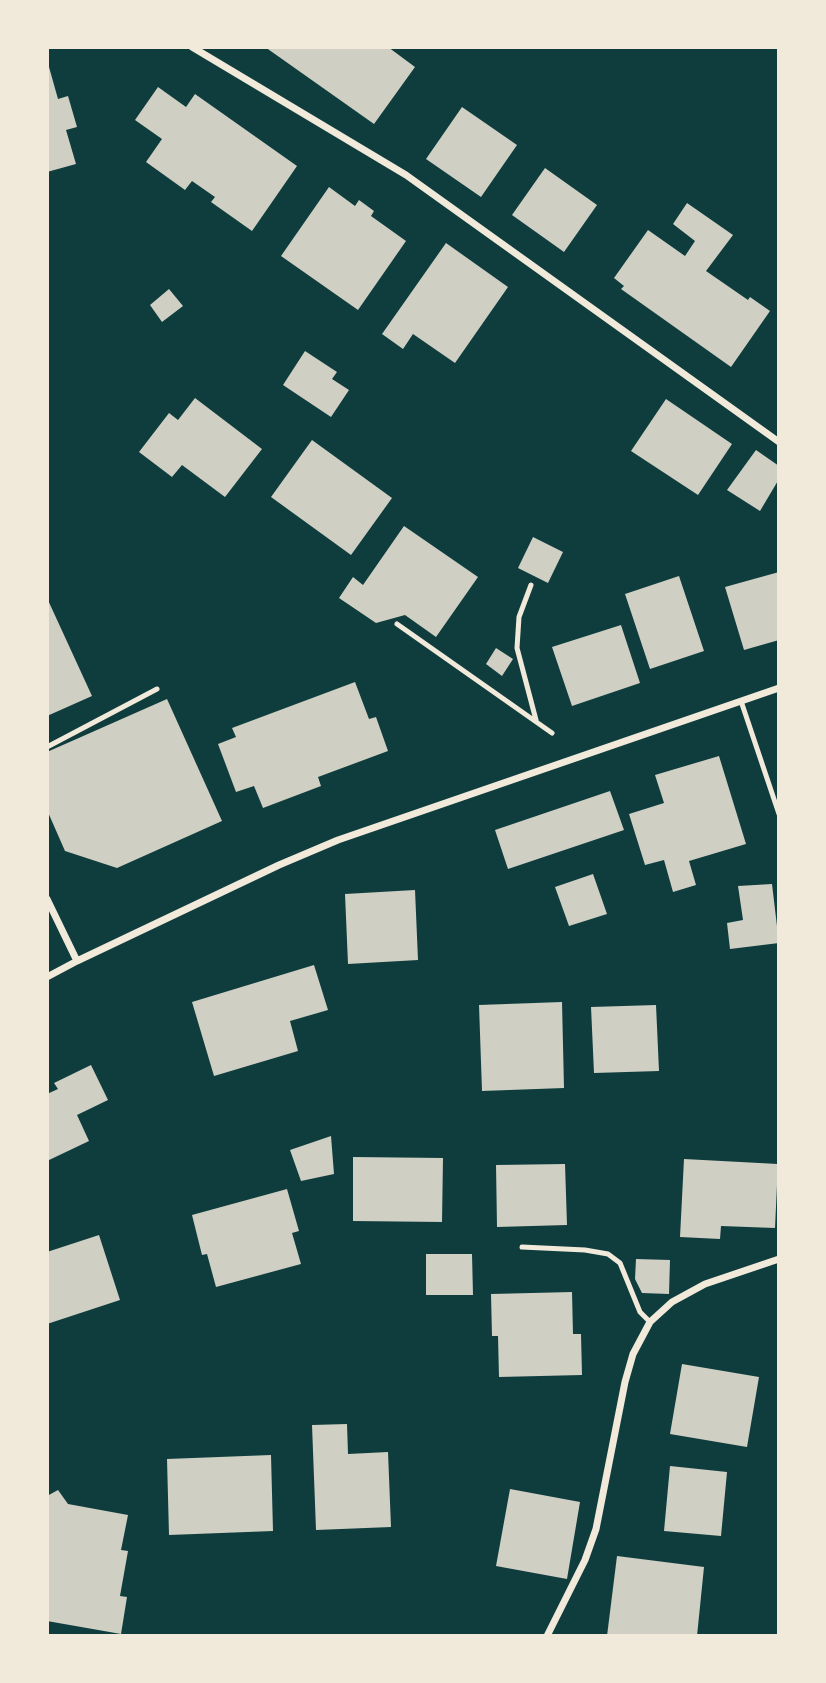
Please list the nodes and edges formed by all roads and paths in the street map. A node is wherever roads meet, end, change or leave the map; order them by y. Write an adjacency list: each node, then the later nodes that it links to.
1 (192, 47): 2 (street)
2 (779, 442)
3 (531, 585): 8 (lane)
4 (397, 624): 8 (lane)
5 (779, 688): 7 (street)
6 (158, 689): 10 (lane)
7 (741, 701): 11 (lane); 13 (street)
8 (536, 722): 9 (lane)
9 (552, 733)
10 (47, 747)
11 (779, 814)
12 (47, 899): 13 (street)
13 (77, 961): 14 (street)
14 (47, 977)
15 (522, 1247): 17 (lane)
16 (779, 1259): 17 (street)
17 (650, 1322): 18 (street)
18 (547, 1636)

